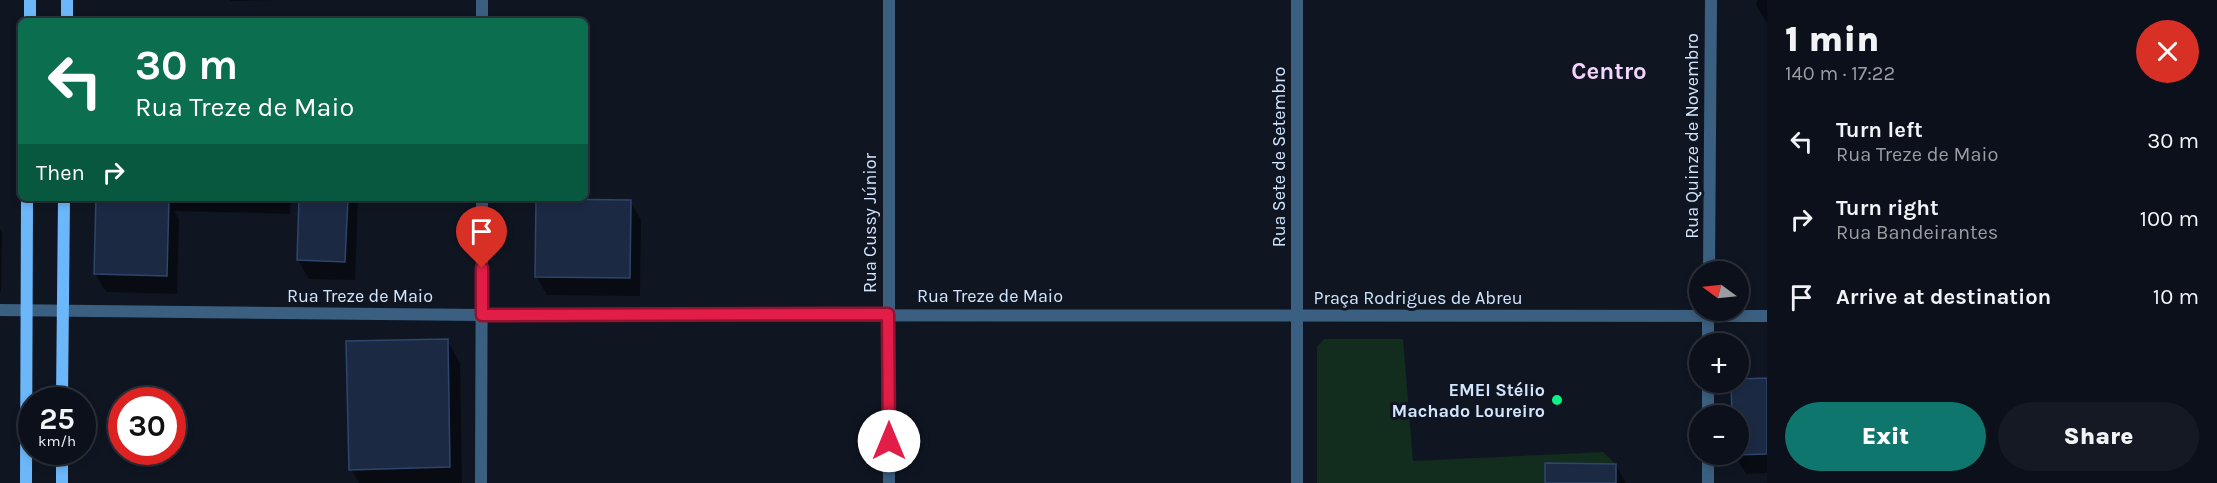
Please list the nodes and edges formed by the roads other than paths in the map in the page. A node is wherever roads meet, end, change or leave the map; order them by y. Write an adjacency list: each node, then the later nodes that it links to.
1 (30, 0): 7 (main road)
2 (67, 0): 8 (main road)
3 (482, 0): 9 (street)
4 (889, 0): 17 (street, Rua Cussy Júnior)
5 (1297, 0): 20 (street, Rua Sete de Setembro)
6 (1711, 0): 13 (street, Rua Quinze de Novembro)
7 (30, 18)
8 (66, 18)
9 (482, 18)
10 (27, 201): 15 (main road)
11 (64, 201): 16 (main road)
12 (482, 201): 19 (street)
13 (1709, 261)
14 (0, 310): 15 (street, Rua Treze de Maio)
15 (25, 311): 16 (street, Rua Treze de Maio); 26 (main road)
16 (62, 312): 19 (street, Rua Treze de Maio); 23 (main road)
17 (888, 314): 19 (street, Rua Treze de Maio); 20 (street, Rua Treze de Maio); 29 (street, Rua Cussy Júnior)
18 (1689, 314): 20 (street, Praça Rodrigues de Abreu)
19 (482, 315): 28 (street)
20 (1297, 315): 30 (street, Praça Rodrigues de Abreu)
21 (1749, 315): 22 (street)
22 (1767, 316)
23 (62, 387)
24 (62, 465): 27 (main road)
25 (1708, 465): 31 (street)
26 (27, 483)
27 (62, 483)
28 (481, 483)
29 (889, 483)
30 (1297, 483)
31 (1707, 483)

